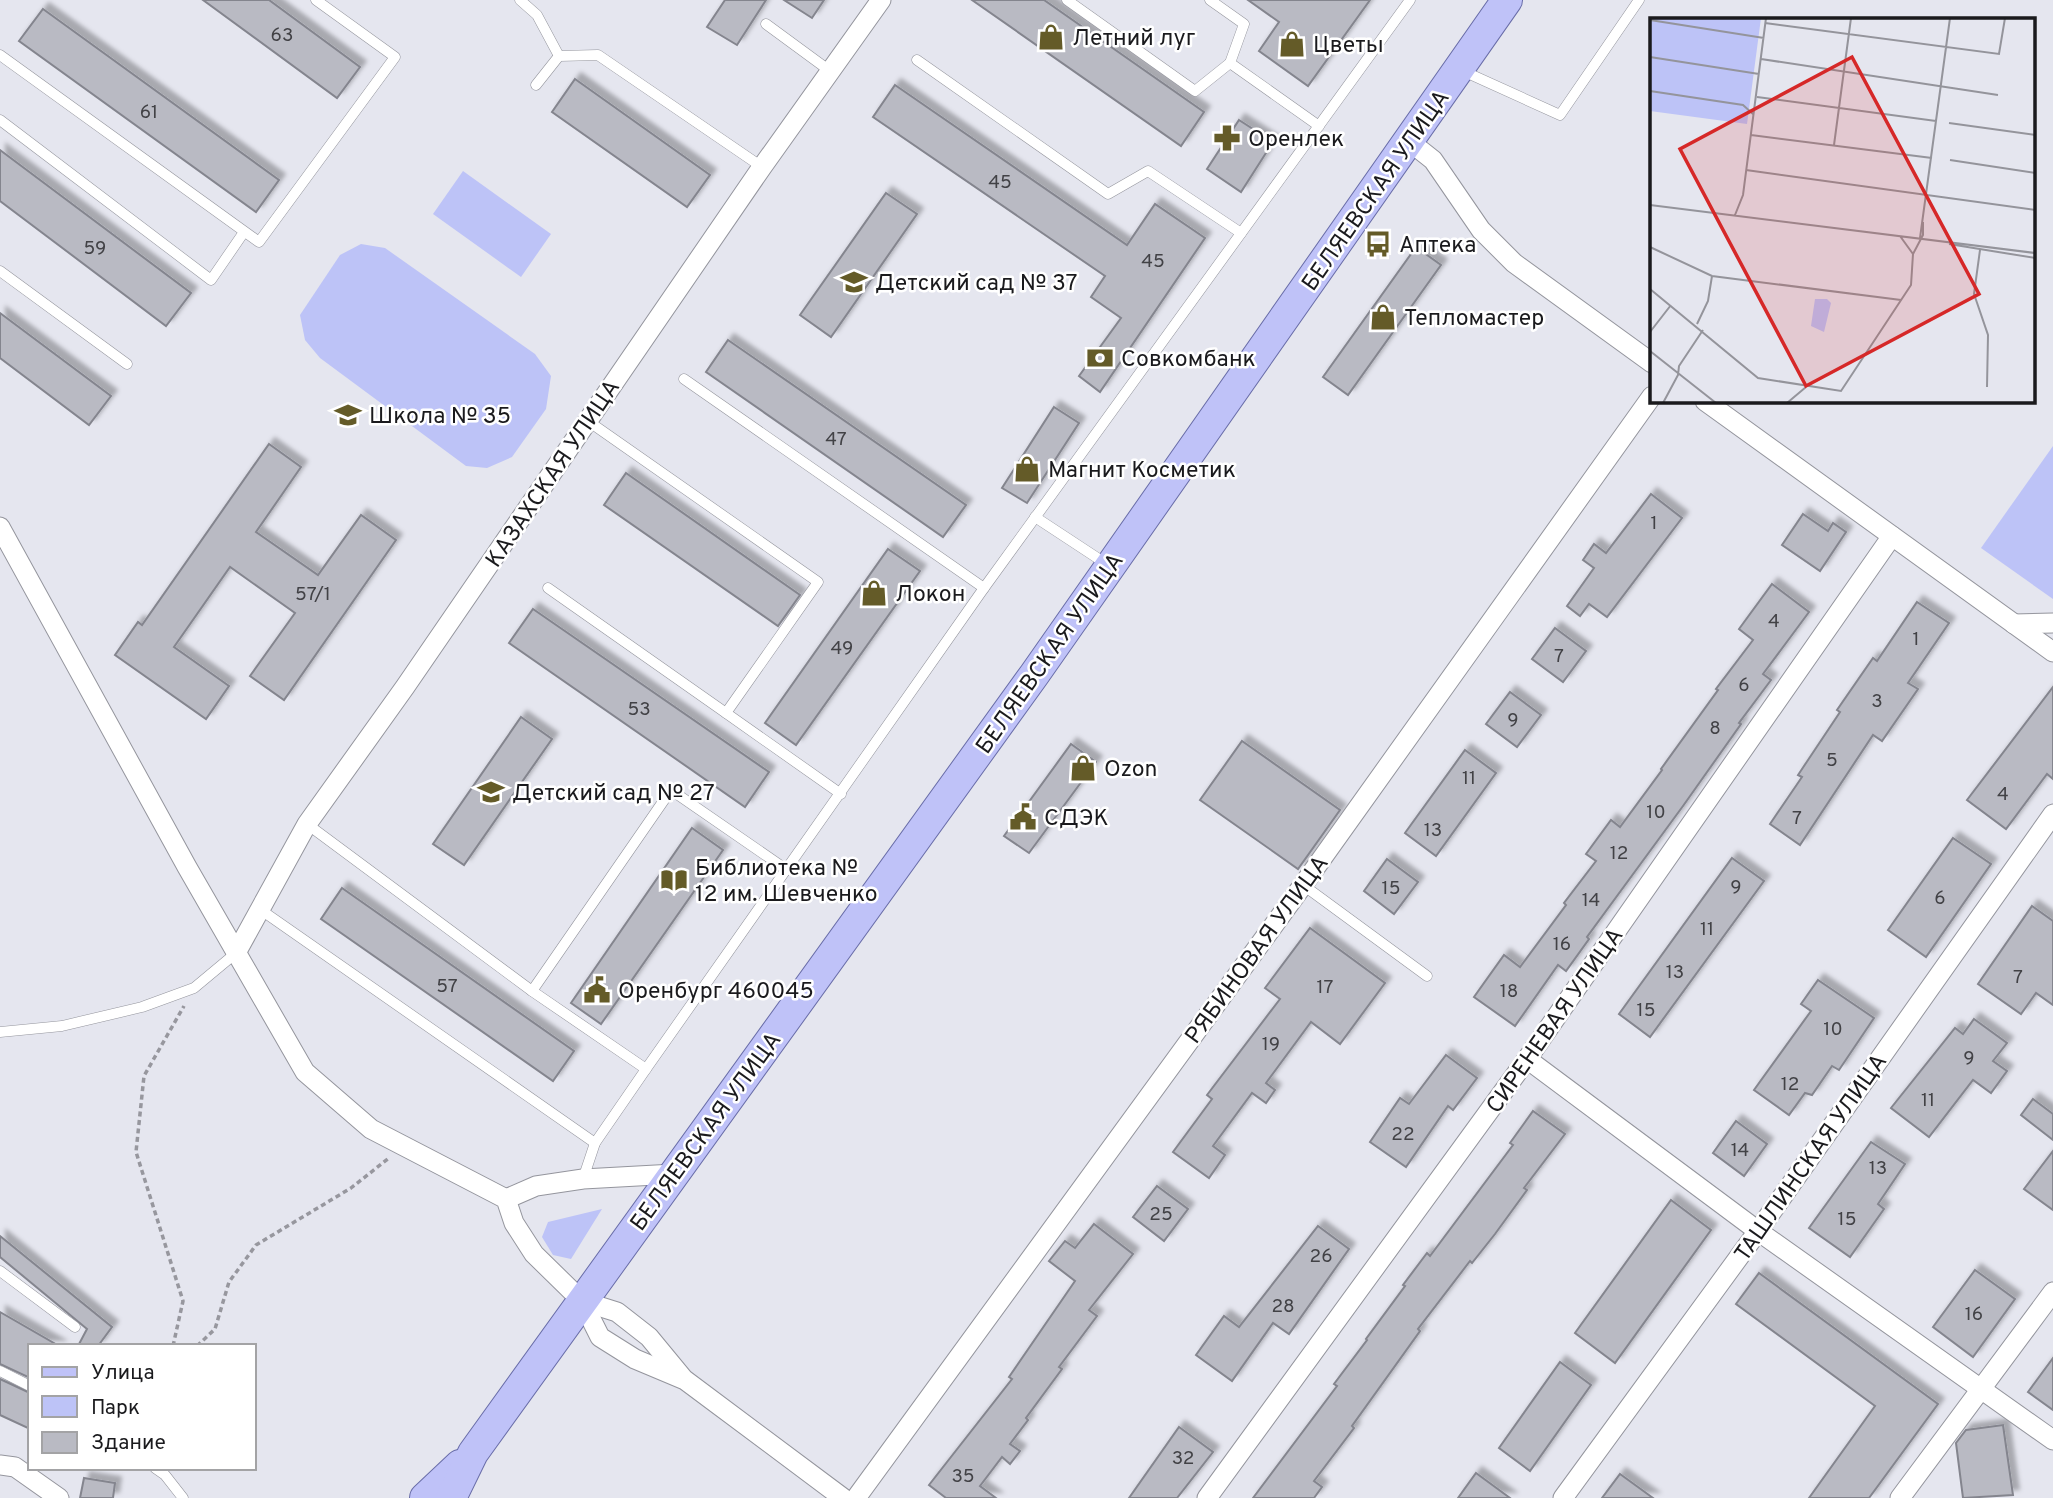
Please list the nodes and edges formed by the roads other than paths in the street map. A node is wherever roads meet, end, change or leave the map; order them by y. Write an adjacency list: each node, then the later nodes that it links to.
1 (316, 0): 21 (lane)
2 (520, 0): 11 (lane)
3 (881, 0): 15 (street, КАЗАХСКАЯ УЛИЦА)
4 (1067, 0): 13 (lane)
5 (1210, 0): 13 (lane)
6 (1410, 0): 18 (lane)
7 (1507, 0): 14 (main road, БЕЛЯЕВСКАЯ УЛИЦА)
8 (1639, 0): 14 (lane)
9 (766, 24): 15 (lane)
10 (0, 55): 21 (lane)
11 (559, 56): 16 (lane); 20 (lane)
12 (917, 60): 22 (lane)
13 (1230, 63): 18 (lane)
14 (1459, 70): 19 (main road, БЕЛЯЕВСКАЯ УЛИЦА)
15 (831, 71): 20 (street, КАЗАХСКАЯ УЛИЦА)
16 (536, 85)
17 (0, 120): 21 (lane)
18 (1319, 126): 22 (lane)
19 (1409, 141): 24 (street); 33 (main road, БЕЛЯЕВСКАЯ УЛИЦА)
20 (762, 167): 29 (street, КАЗАХСКАЯ УЛИЦА)
21 (244, 232)
22 (1241, 233): 30 (lane)
23 (0, 271): 25 (lane)
24 (1650, 362)
25 (127, 364)
26 (684, 379): 35 (lane)
27 (1650, 399): 44 (street, РЯБИНОВАЯ УЛИЦА)
28 (1706, 402): 32 (street)
29 (588, 421): 39 (lane); 42 (street, КАЗАХСКАЯ УЛИЦА)
30 (1035, 517): 33 (lane); 35 (lane)
31 (0, 527): 46 (street)
32 (1892, 536): 37 (street); 50 (street, СИРЕНЕВАЯ УЛИЦА)
33 (1110, 566): 53 (main road, БЕЛЯЕВСКАЯ УЛИЦА)
34 (548, 588): 39 (lane)
35 (984, 588): 40 (lane)
36 (2053, 623): 37 (street)
37 (2014, 624): 38 (street)
38 (2053, 652)
39 (726, 713): 40 (lane)
40 (841, 794): 43 (lane)
41 (2053, 814): 56 (street, ТАШЛИНСКАЯ УЛИЦА)
42 (307, 824): 45 (street, КАЗАХСКАЯ УЛИЦА); 48 (lane)
43 (787, 870): 48 (lane); 51 (lane)
44 (1303, 885): 47 (lane); 74 (street, РЯБИНОВАЯ УЛИЦА)
45 (261, 910): 46 (street, КАЗАХСКАЯ УЛИЦА); 52 (lane)
46 (236, 953): 49 (lane); 55 (street)
47 (1427, 976)
48 (532, 991): 51 (lane)
49 (0, 1032)
50 (1527, 1059): 56 (street); 75 (street, СИРЕНЕВАЯ УЛИЦА)
51 (646, 1069): 52 (lane)
52 (596, 1143): 54 (lane)
53 (674, 1174): 54 (street); 59 (main road, БЕЛЯЕВСКАЯ УЛИЦА)
54 (583, 1179): 55 (street)
55 (506, 1199): 59 (street)
56 (1758, 1231): 64 (street); 76 (street, ТАШЛИНСКАЯ УЛИЦА)
57 (0, 1271): 60 (lane)
58 (2053, 1292): 64 (street)
59 (582, 1301): 62 (street); 62 (street); 66 (main road, БЕЛЯЕВСКАЯ УЛИЦА)
60 (75, 1327)
61 (0, 1371): 63 (lane)
62 (685, 1381): 73 (street)
63 (28, 1385)
64 (1981, 1388): 65 (street); 77 (street)
65 (2053, 1440)
66 (473, 1453): 71 (main road); 72 (main road)
67 (15, 1466): 69 (street)
68 (158, 1470): 70 (lane)
69 (59, 1498)
70 (183, 1498)
71 (425, 1498)
72 (451, 1498)
73 (843, 1498)
74 (856, 1498)
75 (1207, 1498)
76 (1563, 1498)
77 (1900, 1498)

